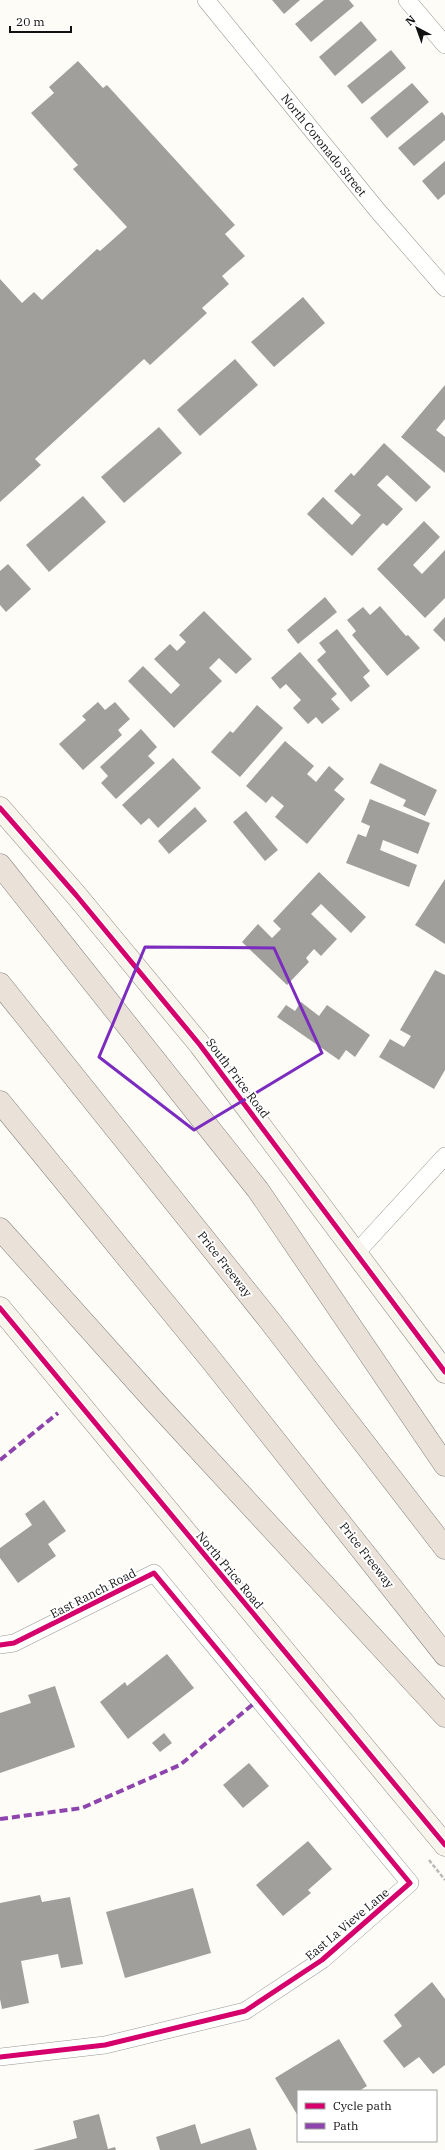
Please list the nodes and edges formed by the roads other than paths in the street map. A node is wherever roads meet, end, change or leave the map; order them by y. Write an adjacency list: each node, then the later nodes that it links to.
1 (206, 0): 4 (street, North Coronado Street)
2 (407, 0): 3 (street)
3 (445, 45)
4 (445, 288)
5 (0, 808): 11 (main road, South Price Road)
6 (0, 865): 14 (highway)
7 (0, 984): 15 (highway, Price Freeway)
8 (0, 1102): 17 (highway, Price Freeway)
9 (445, 1156): 11 (street)
10 (0, 1229): 19 (highway)
11 (356, 1253): 13 (main road, South Price Road)
12 (0, 1308): 20 (main road, North Price Road)
13 (445, 1372)
14 (445, 1465)
15 (445, 1548)
16 (0, 1645): 18 (street, East Ranch Road)
17 (445, 1655)
18 (258, 1700): 21 (street, East La Vieve Lane)
19 (445, 1716)
20 (445, 1845)
21 (0, 2057)

